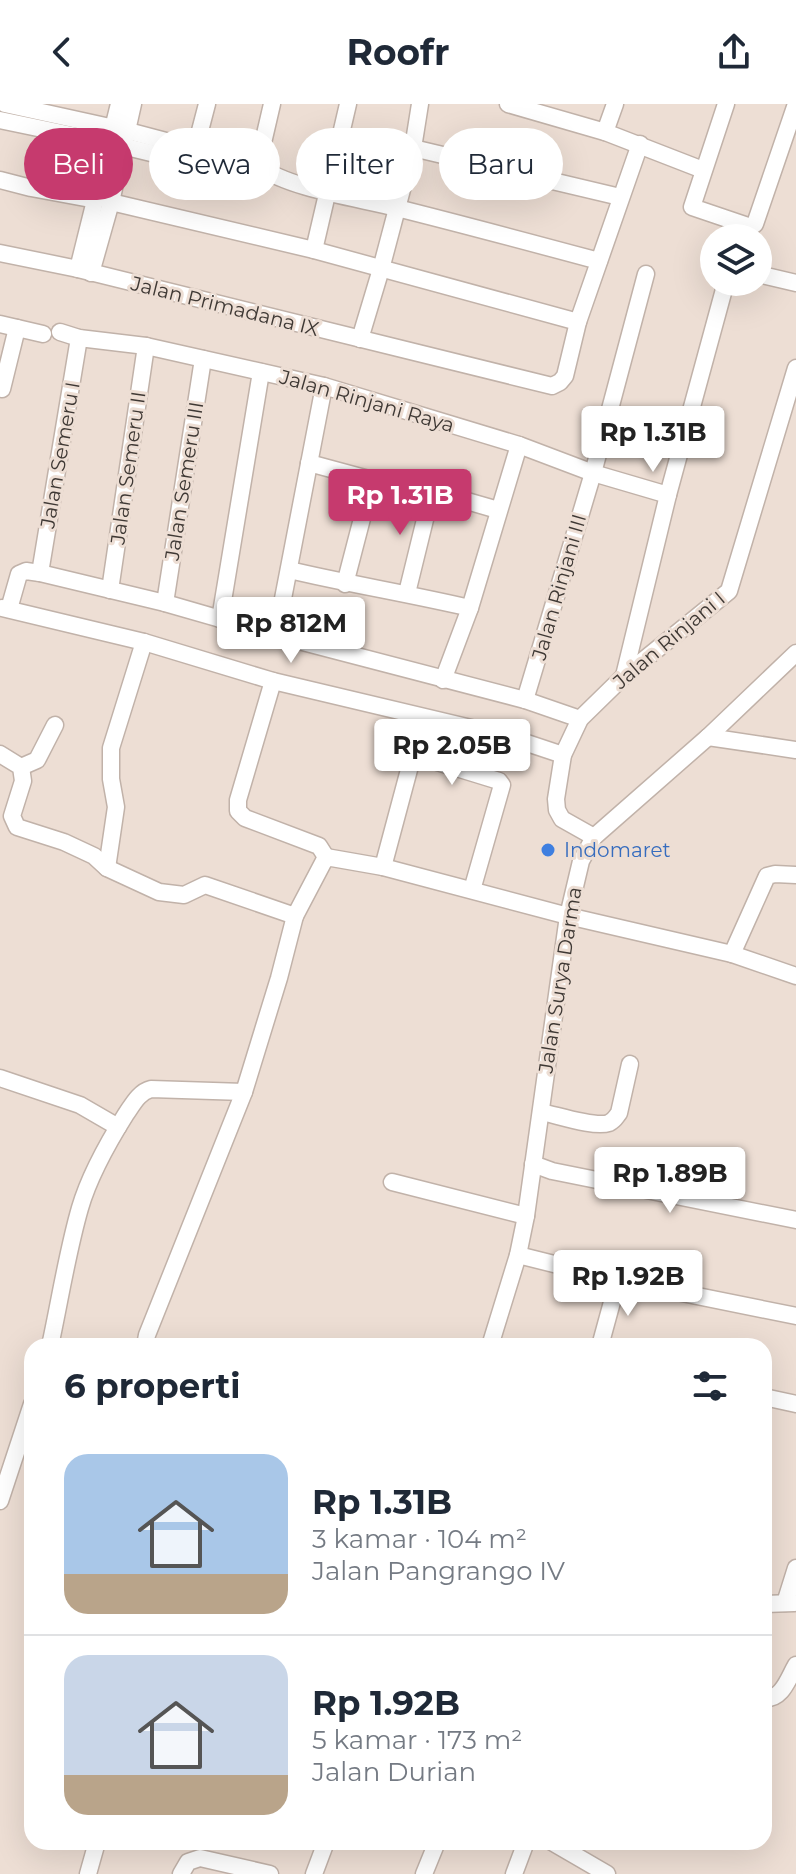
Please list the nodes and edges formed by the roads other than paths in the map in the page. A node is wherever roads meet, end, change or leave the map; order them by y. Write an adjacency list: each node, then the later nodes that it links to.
1 (5, 104): 14 (street)
2 (119, 104): 15 (street)
3 (133, 104): 16 (street)
4 (207, 104): 17 (street)
5 (272, 104): 18 (street)
6 (348, 104): 19 (street)
7 (420, 104): 20 (street)
8 (509, 104): 21 (street)
9 (615, 104): 21 (street)
10 (726, 104): 24 (street)
11 (796, 104): 24 (street)
12 (0, 120): 13 (street)
13 (56, 128)
14 (88, 128)
15 (119, 128)
16 (123, 128)
17 (201, 128)
18 (268, 128)
19 (342, 128)
20 (416, 128)
21 (605, 132): 22 (street)
22 (640, 144): 24 (street); 26 (street)
23 (423, 150): 26 (street)
24 (703, 170)
25 (0, 180): 30 (street)
26 (620, 197): 34 (street)
27 (325, 200): 32 (street)
28 (362, 200): 31 (street)
29 (398, 200): 31 (street)
30 (104, 201): 32 (street); 36 (street)
31 (396, 208): 34 (street); 35 (street)
32 (314, 250): 35 (street)
33 (0, 253): 36 (street, Jalan Primadana IX)
34 (599, 261): 41 (street)
35 (381, 269): 41 (street); 45 (street)
36 (84, 271): 45 (street, Jalan Primadana IX)
37 (646, 274): 54 (street, Jalan Rinjani III)
38 (772, 277): 39 (street)
39 (796, 283)
40 (722, 296): 57 (street)
41 (578, 322): 45 (street, Jalan Primadana IX)
42 (0, 324): 43 (street, Jalan Rinjani Raya)
43 (17, 328): 44 (street, Jalan Rinjani Raya); 51 (street)
44 (79, 338): 46 (street, Jalan Rinjani Raya); 60 (street, Jalan Semeru I)
45 (360, 339)
46 (146, 346): 47 (street, Jalan Rinjani Raya); 62 (street, Jalan Semeru II)
47 (203, 359): 49 (street, Jalan Rinjani Raya); 64 (street, Jalan Semeru III)
48 (796, 368): 71 (street, Jalan Rinjani I)
49 (261, 372): 50 (street, Jalan Rinjani Raya); 67 (street)
50 (324, 386): 52 (street, Jalan Rinjani Raya); 53 (street)
51 (2, 389)
52 (519, 445): 54 (street, Jalan Rinjani Raya); 58 (street)
53 (309, 463): 55 (street); 59 (street)
54 (593, 473): 57 (street, Jalan Rinjani Raya); 74 (street, Jalan Rinjani III)
55 (372, 480): 56 (street); 61 (street)
56 (432, 491): 58 (street); 63 (street)
57 (668, 495): 71 (street)
58 (498, 510): 66 (street)
59 (289, 570): 61 (street); 68 (street)
60 (40, 573): 62 (street); 65 (street)
61 (345, 584): 63 (street)
62 (110, 590): 64 (street)
63 (407, 593): 66 (street)
64 (165, 603): 67 (street)
65 (4, 608): 69 (street)
66 (470, 608): 72 (street)
67 (220, 619): 68 (street)
68 (276, 635): 72 (street)
69 (144, 642): 73 (street); 85 (street)
70 (796, 653): 77 (street, Jalan Surya Darma)
71 (624, 676): 75 (street, Jalan Rinjani I)
72 (443, 680): 74 (street)
73 (273, 681): 80 (street); 83 (street)
74 (525, 700): 75 (street)
75 (580, 719): 80 (street, Jalan Rinjani I)
76 (55, 725): 81 (street)
77 (708, 737): 78 (street); 82 (street, Jalan Surya Darma)
78 (796, 750)
79 (0, 754): 81 (street)
80 (563, 755): 82 (street, Jalan Rinjani I)
81 (21, 767): 85 (street)
82 (594, 837): 89 (street, Jalan Surya Darma)
83 (326, 857): 84 (street); 88 (street)
84 (383, 867): 87 (street); 87 (street)
85 (107, 868): 88 (street)
86 (796, 875): 90 (street)
87 (472, 890): 89 (street)
88 (295, 916): 94 (street)
89 (568, 916): 90 (street); 95 (street, Jalan Surya Darma)
90 (732, 954): 91 (street)
91 (796, 976)
92 (630, 1064): 95 (street)
93 (0, 1078): 96 (street)
94 (244, 1092): 96 (street); 105 (street)
95 (541, 1112): 97 (street, Jalan Surya Darma)
96 (118, 1127): 104 (street)
97 (533, 1164): 99 (street, Jalan Surya Darma); 100 (street)
98 (392, 1182): 99 (street)
99 (526, 1216): 101 (street, Jalan Surya Darma)
100 (796, 1220)
101 (518, 1255): 102 (street); 106 (street, Jalan Surya Darma)
102 (618, 1280): 103 (street); 107 (street)
103 (796, 1316)
104 (52, 1338)
105 (146, 1338)
106 (492, 1338)
107 (602, 1338)
108 (772, 1399): 109 (street)
109 (796, 1404)
110 (24, 1428): 111 (street)
111 (0, 1501)
112 (796, 1568): 113 (street)
113 (790, 1603)
114 (796, 1665): 115 (street)
115 (772, 1698)
116 (95, 1850): 122 (street)
117 (323, 1850): 124 (street)
118 (434, 1850): 125 (street)
119 (523, 1850): 126 (street)
120 (566, 1850): 127 (street)
121 (185, 1868): 123 (street)
122 (88, 1874)
123 (270, 1874)
124 (314, 1874)
125 (424, 1874)
126 (514, 1874)
127 (606, 1874)

